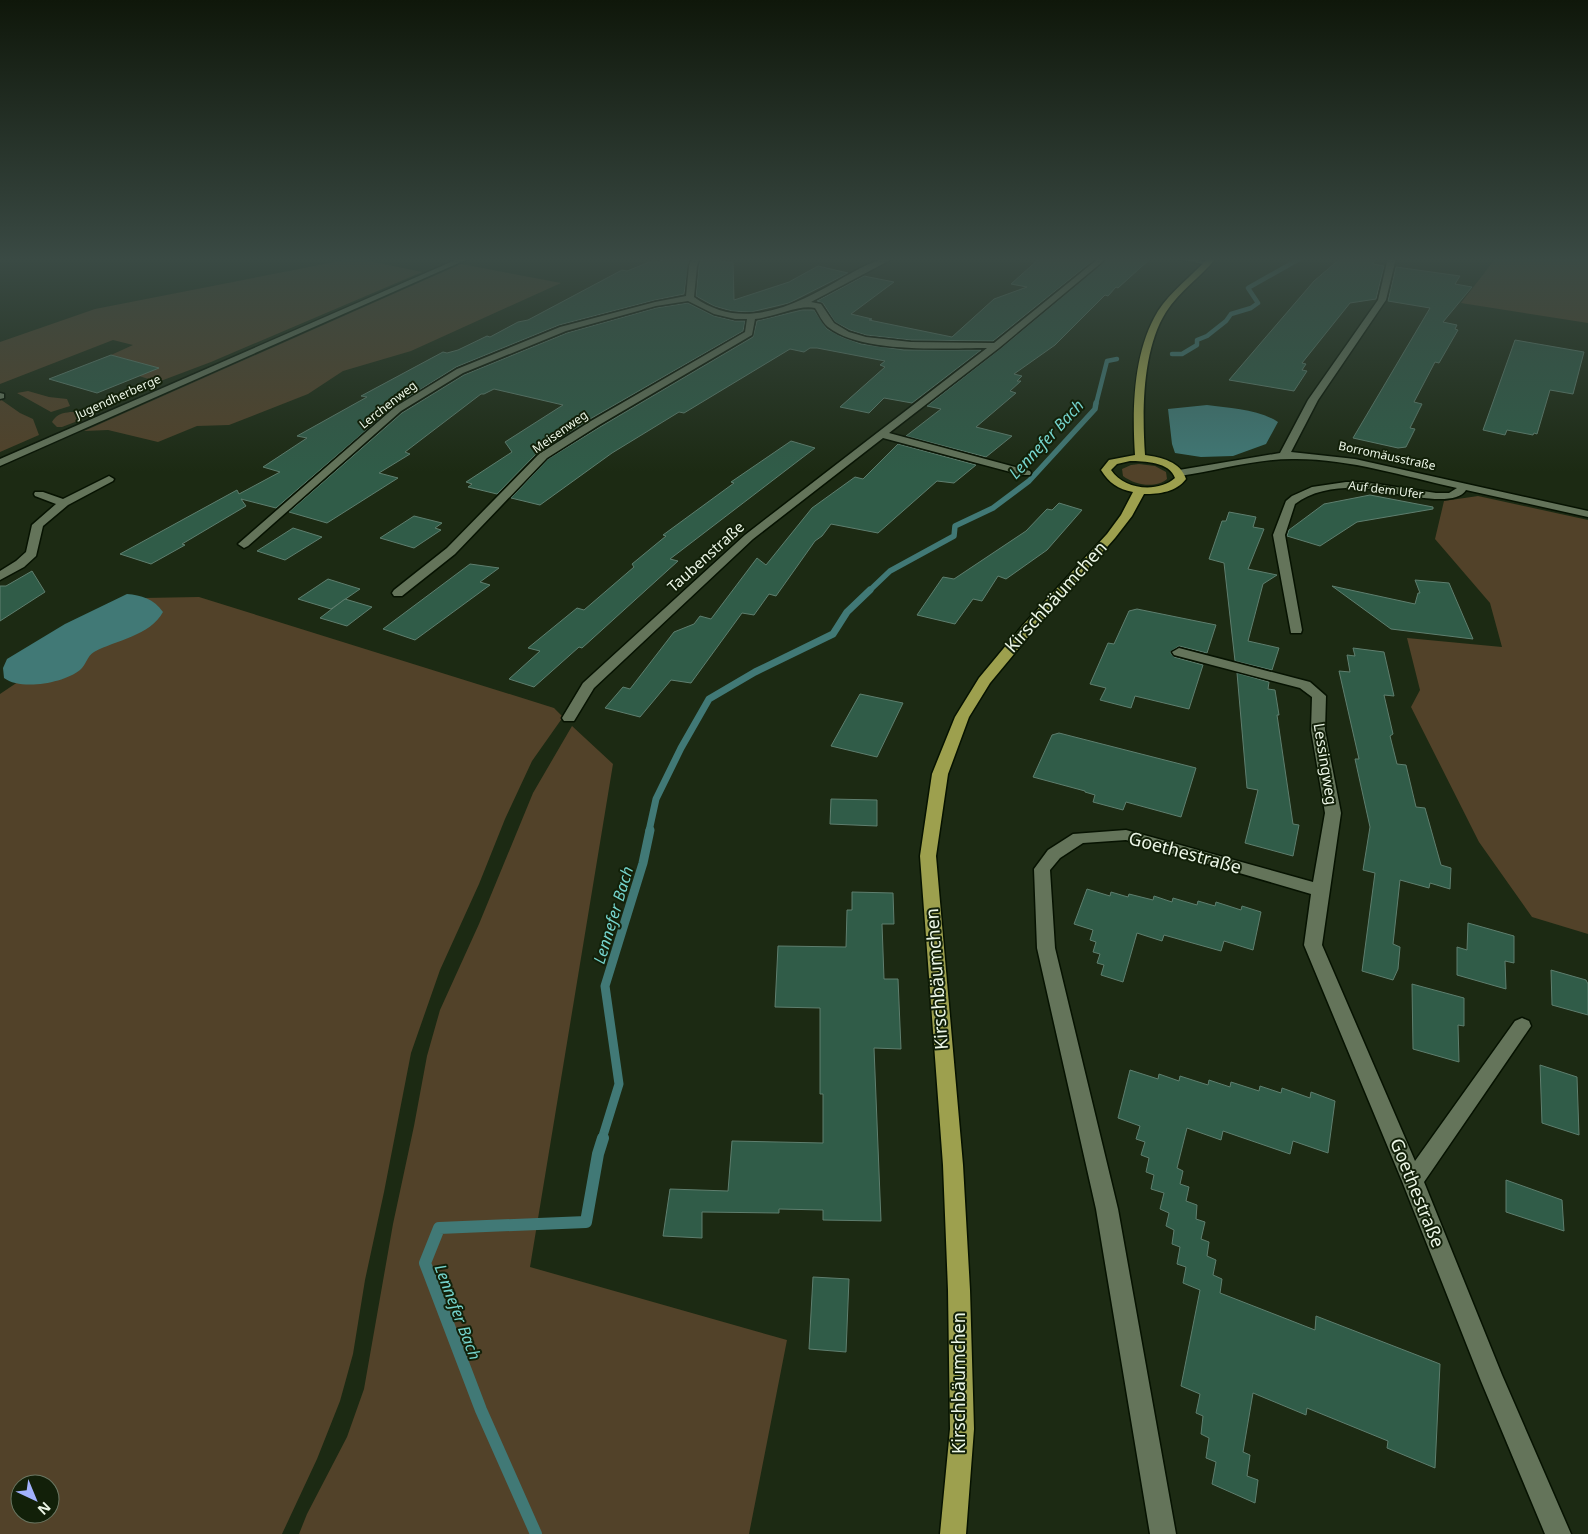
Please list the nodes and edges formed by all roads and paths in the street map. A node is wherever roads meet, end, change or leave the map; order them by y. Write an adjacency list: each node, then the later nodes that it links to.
1 (303, 330): 12 (street, Jugendherberge)
2 (562, 330): 21 (street, Lerchenweg)
3 (749, 330): 23 (street, Meisenweg)
4 (844, 330): 8 (street)
5 (1016, 330): 8 (street, Taubenstraße)
6 (1153, 330): 11 (main road)
7 (1360, 330): 10 (street)
8 (996, 346): 9 (street, Taubenstraße)
9 (880, 434): 13 (street); 26 (street, Taubenstraße)
10 (1284, 456): 14 (street, Borromäusstraße); 16 (street, Borromäusstraße)
11 (1140, 458): 14 (main road); 17 (main road)
12 (0, 463)
13 (1026, 473)
14 (1179, 473): 17 (main road)
15 (108, 479): 19 (street)
16 (1463, 486): 20 (street, Borromäusstraße); 24 (street, Auf dem Ufer)
17 (1140, 490): 30 (main road, Kirschbäumchen)
18 (39, 494): 19 (street)
19 (64, 503): 22 (street)
20 (1588, 514)
21 (244, 544)
22 (0, 576)
23 (398, 593)
24 (1296, 630)
25 (1179, 652): 27 (street, Lessingweg)
26 (569, 718)
27 (1320, 890): 29 (street, Goethestraße); 31 (street, Goethestraße)
28 (1522, 1026): 29 (street)
29 (1413, 1181): 32 (street, Goethestraße)
30 (953, 1534)
31 (1163, 1534)
32 (1558, 1534)

